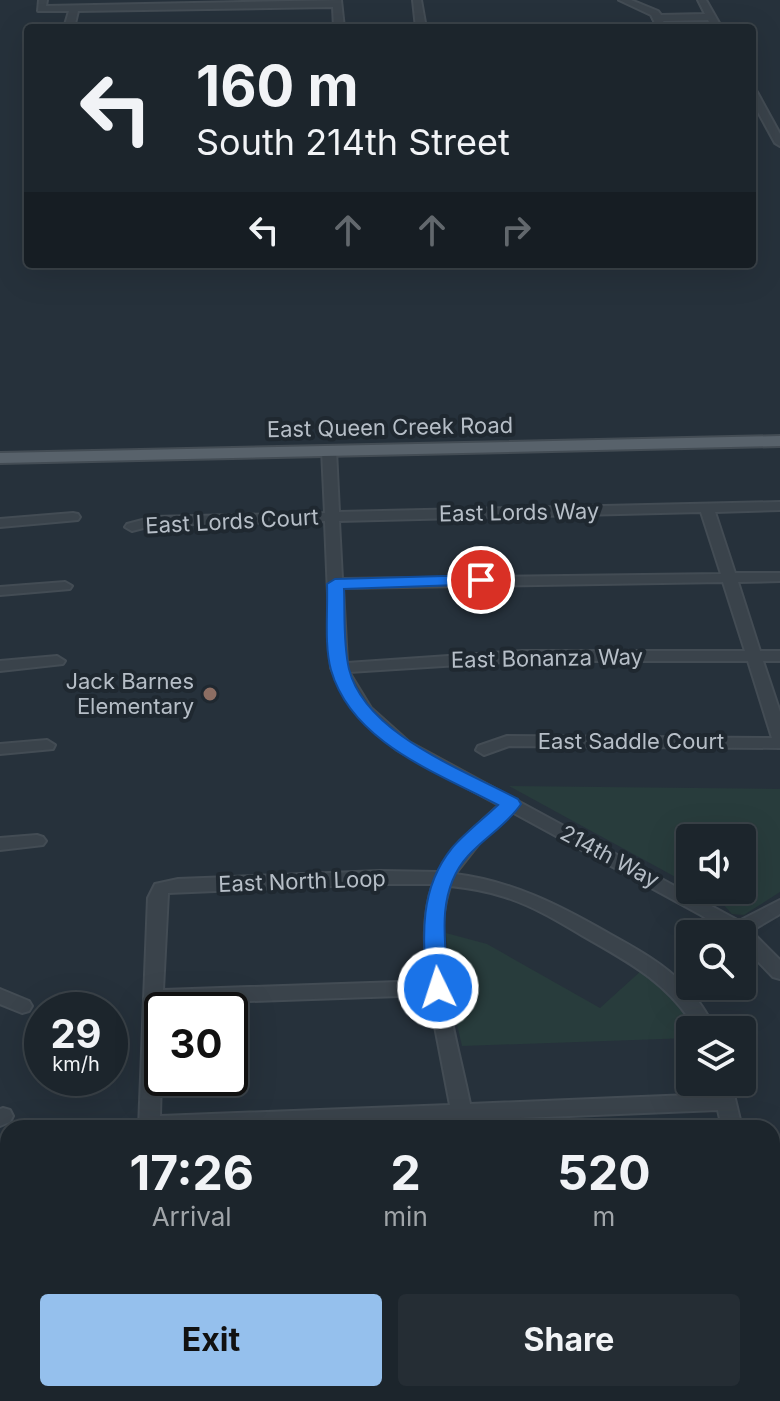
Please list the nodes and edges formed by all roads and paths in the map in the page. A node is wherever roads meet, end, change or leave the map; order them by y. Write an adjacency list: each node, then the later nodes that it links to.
1 (417, 0): 12 (street)
2 (623, 0): 9 (street)
3 (702, 0): 8 (street)
4 (338, 2): 5 (street); 11 (street)
5 (258, 3): 7 (street)
6 (42, 4): 7 (street)
7 (74, 8): 10 (street)
8 (711, 17): 9 (street); 13 (street)
9 (660, 23)
10 (70, 24)
11 (339, 24)
12 (420, 24)
13 (715, 24)
14 (756, 99): 15 (street)
15 (780, 143)
16 (780, 441): 17 (main road, East Queen Creek Road)
17 (329, 450): 18 (main road, East Queen Creek Road); 21 (street)
18 (0, 458)
19 (780, 506): 20 (street)
20 (707, 508): 21 (street, East Lords Way); 26 (street)
21 (332, 516): 24 (street, East Lords Court); 27 (street)
22 (73, 517): 23 (street)
23 (0, 523)
24 (132, 527)
25 (780, 577): 26 (street)
26 (730, 579): 27 (street); 30 (street)
27 (335, 584): 34 (street)
28 (65, 586): 29 (street)
29 (0, 591)
30 (755, 656): 31 (street, East Bonanza Way); 34 (street, East Bonanza Way); 35 (street)
31 (780, 656)
32 (57, 661): 33 (street)
33 (0, 666)
34 (339, 668): 39 (street, 214th Way)
35 (780, 740): 38 (street, East Saddle Court)
36 (47, 745): 37 (street)
37 (0, 749)
38 (484, 750)
39 (511, 804): 42 (street); 44 (street, 214th Way)
40 (37, 841): 41 (street)
41 (0, 844)
42 (444, 878): 48 (street); 49 (street, East North Loop); 53 (street, East North Loop)
43 (780, 906): 45 (street)
44 (722, 920)
45 (756, 920)
46 (756, 947): 47 (street, 214th Way)
47 (780, 972)
48 (438, 988): 50 (street); 58 (street)
49 (154, 992)
50 (248, 994)
51 (0, 996): 52 (street)
52 (22, 1006)
53 (700, 1016)
54 (150, 1096): 57 (street)
55 (686, 1096): 58 (street)
56 (724, 1096): 59 (street)
57 (149, 1120)
58 (464, 1120)
59 (730, 1120)

